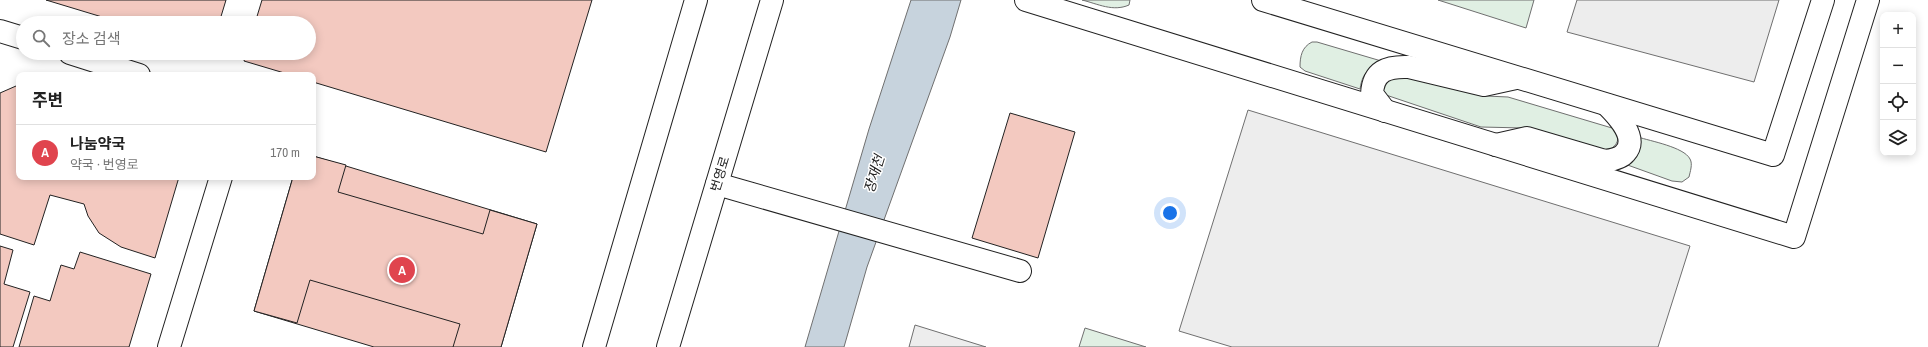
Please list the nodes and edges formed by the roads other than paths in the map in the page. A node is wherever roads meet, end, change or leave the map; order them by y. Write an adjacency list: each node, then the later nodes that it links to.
1 (696, 0): 19 (street)
2 (772, 0): 16 (street, 번영로)
3 (1026, 0): 13 (street)
4 (1263, 0): 11 (street)
5 (1823, 0): 12 (street)
6 (1868, 0): 14 (street)
7 (0, 31): 8 (street)
8 (16, 36)
9 (92, 60): 10 (street)
10 (130, 72)
11 (1517, 78): 12 (street); 13 (street)
12 (1608, 105): 14 (street)
13 (1385, 111): 14 (street)
14 (1495, 145)
15 (220, 180): 18 (street)
16 (717, 184): 17 (street); 20 (street, 번영로)
17 (1020, 271)
18 (169, 347)
19 (594, 347)
20 (668, 347)

